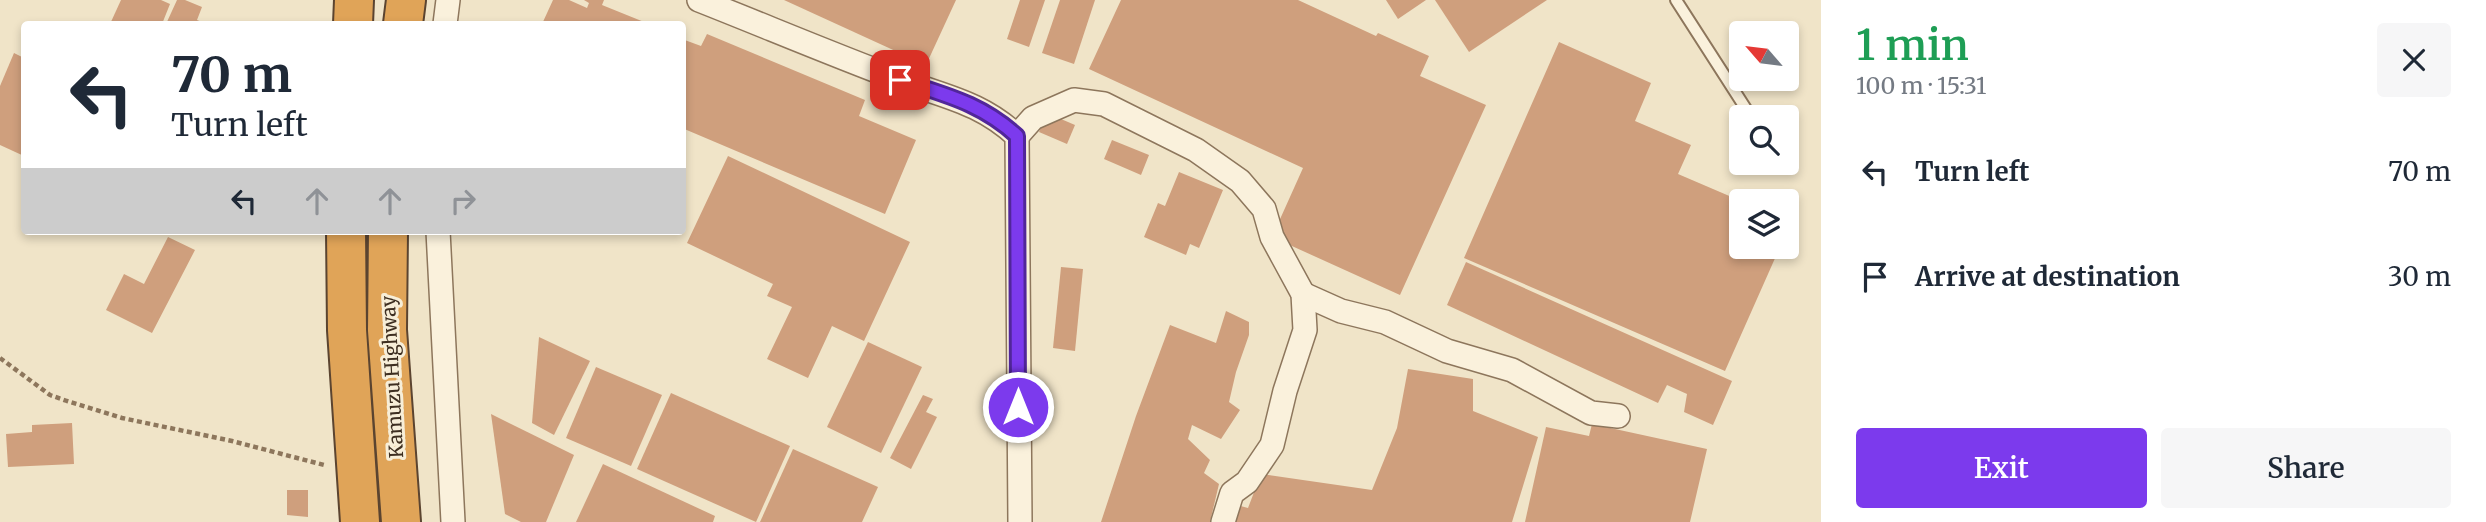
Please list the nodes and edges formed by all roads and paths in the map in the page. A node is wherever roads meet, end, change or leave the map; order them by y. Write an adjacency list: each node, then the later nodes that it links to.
1 (354, 0): 6 (highway)
2 (406, 0): 7 (highway)
3 (448, 0): 8 (street)
4 (699, 0): 10 (street)
5 (1676, 0): 9 (lane)
6 (353, 21)
7 (403, 21)
8 (445, 21)
9 (1744, 105)
10 (1017, 136): 14 (street); 21 (street)
11 (346, 235): 18 (highway)
12 (388, 235): 19 (highway, Kamuzu Highway)
13 (438, 235): 20 (street)
14 (1303, 294): 16 (street); 22 (street)
15 (0, 358): 17 (path)
16 (1618, 416)
17 (333, 473)
18 (360, 522)
19 (401, 522)
20 (453, 522)
21 (1020, 522)
22 (1223, 522)

